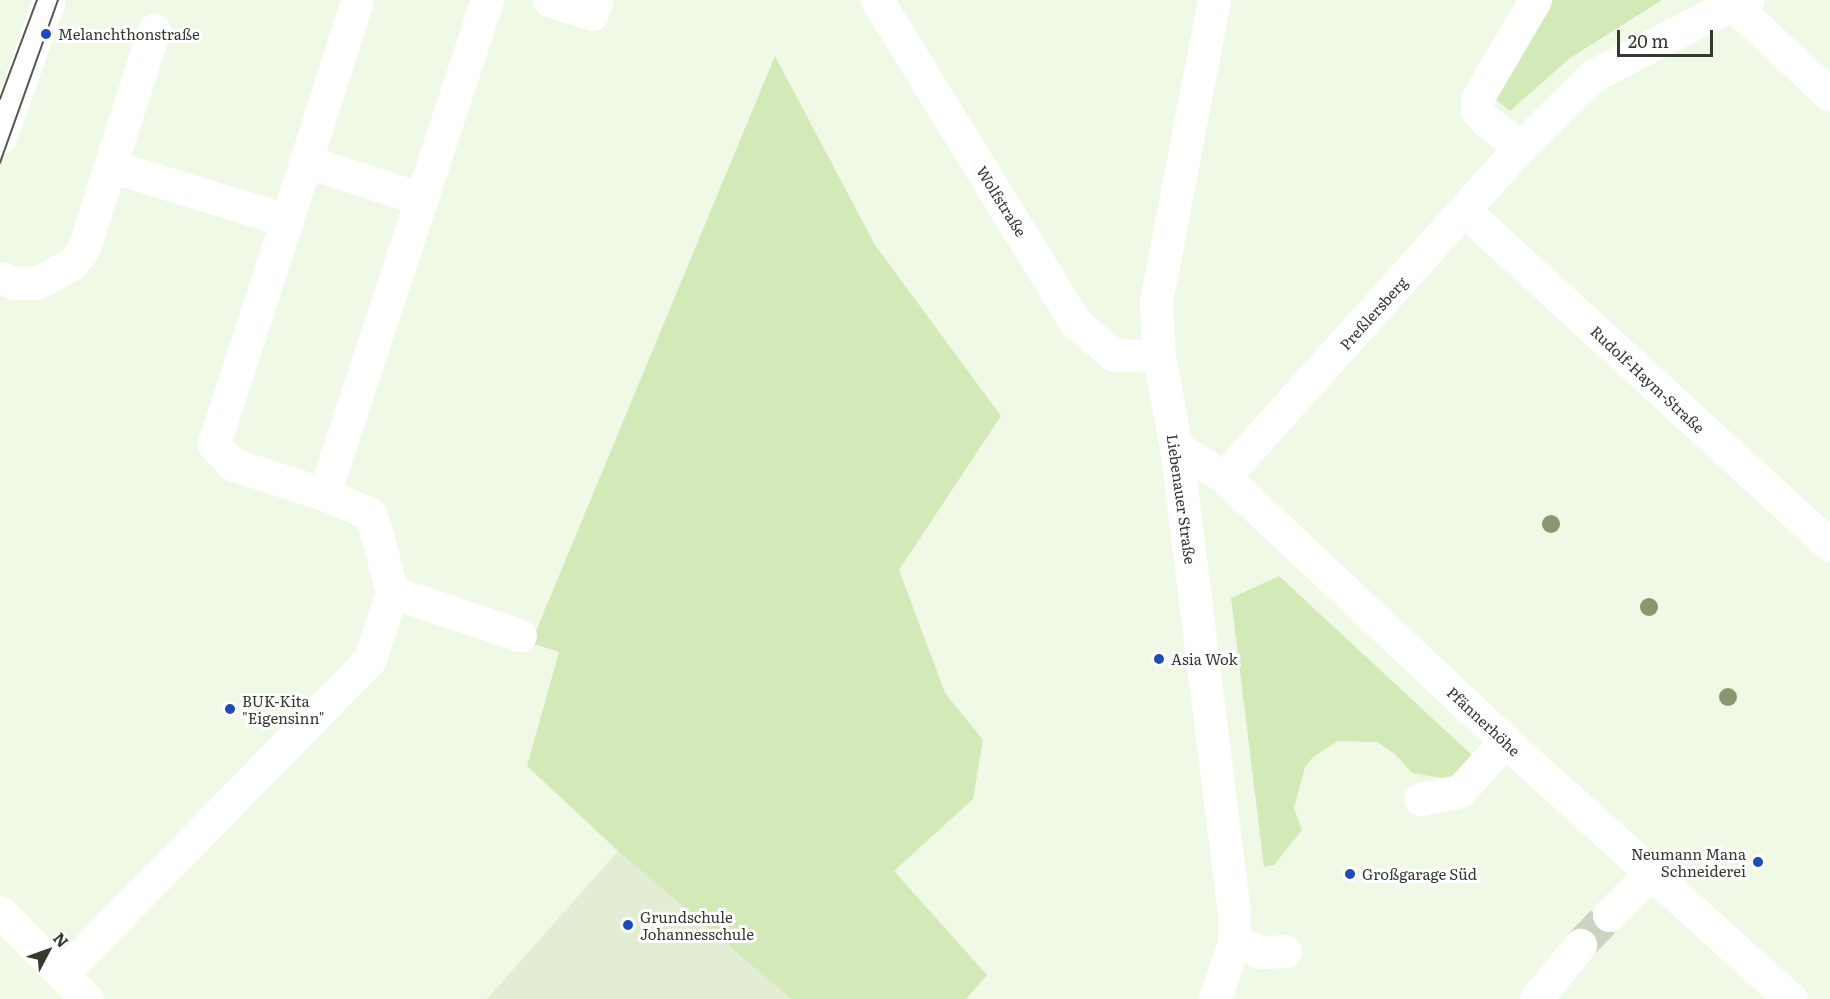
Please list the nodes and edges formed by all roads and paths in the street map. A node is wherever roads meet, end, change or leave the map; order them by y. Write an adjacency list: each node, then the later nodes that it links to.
1 (49, 0): 12 (street)
2 (357, 0): 14 (street)
3 (488, 0): 16 (street)
4 (549, 0): 5 (street)
5 (596, 0)
6 (878, 0): 20 (street, Wolfstraße)
7 (1214, 0): 20 (street, Liebenauer Straße)
8 (1535, 0): 13 (street)
9 (1736, 1): 11 (street); 13 (street, Preßlersberg)
10 (154, 30): 15 (street)
11 (1830, 94)
12 (0, 138)
13 (1520, 147): 17 (street, Preßlersberg)
14 (305, 161): 16 (street); 18 (street)
15 (110, 166): 18 (street); 19 (street)
16 (422, 199): 23 (street)
17 (1465, 211): 22 (street, Preßlersberg); 24 (street, Rudolf-Haym-Straße)
18 (286, 220): 23 (street)
19 (0, 278)
20 (1159, 356): 21 (street, Liebenauer Straße)
21 (1176, 447): 22 (street, Pfännerhöhe); 32 (street, Liebenauer Straße)
22 (1224, 477): 27 (street, Pfännerhöhe)
23 (324, 494): 25 (street)
24 (1830, 546)
25 (392, 592): 26 (street); 35 (street)
26 (520, 635)
27 (1505, 741): 28 (street); 29 (street, Pfännerhöhe)
28 (1420, 799)
29 (1651, 873): 31 (street); 39 (street, Pfännerhöhe)
30 (0, 912): 35 (street)
31 (1609, 915)
32 (1233, 942): 34 (street); 37 (street, Liebenauer Straße)
33 (1580, 945): 38 (street)
34 (1285, 951)
35 (62, 974): 36 (street)
36 (87, 999)
37 (1215, 999)
38 (1536, 999)
39 (1791, 999)

